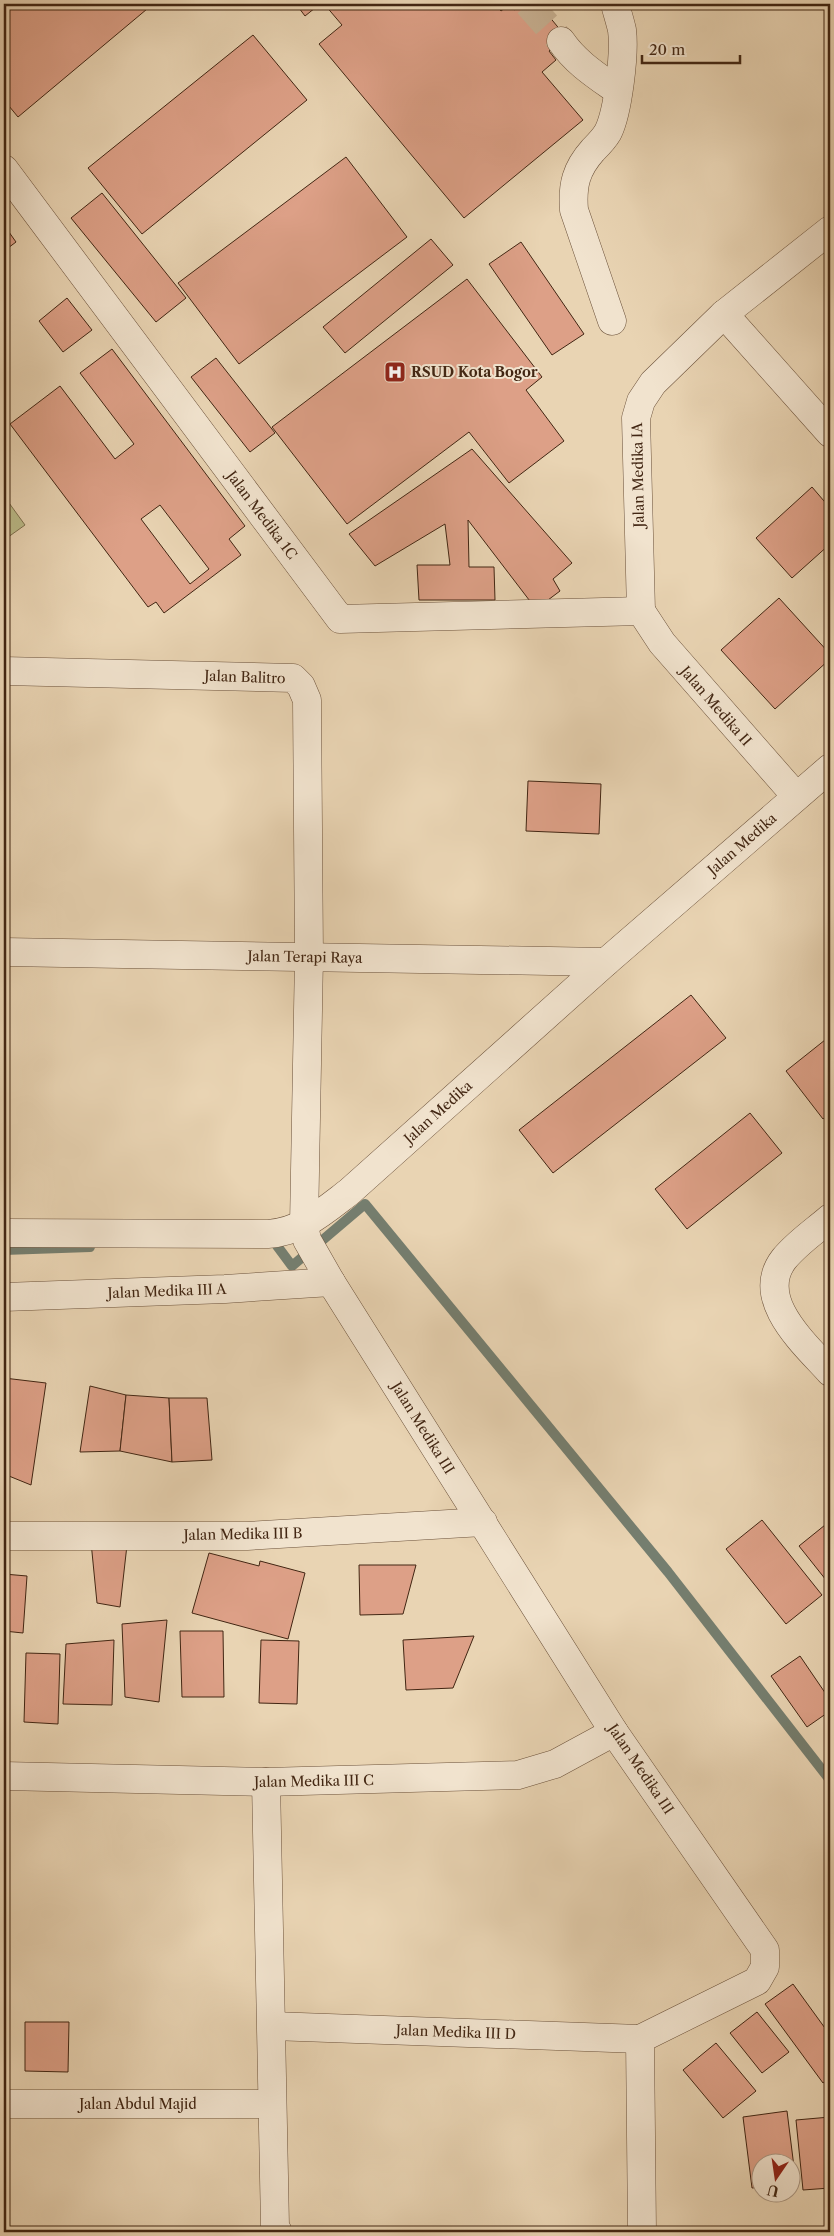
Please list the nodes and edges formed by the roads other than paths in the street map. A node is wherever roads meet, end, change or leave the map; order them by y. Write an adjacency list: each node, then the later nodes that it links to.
1 (615, 4): 3 (street)
2 (561, 41): 3 (street)
3 (618, 91): 7 (street)
4 (4, 169): 9 (street, Jalan Medika 1C)
5 (830, 230): 6 (street, Jalan Medika IA)
6 (724, 314): 8 (street); 9 (street, Jalan Medika IA)
7 (612, 321)
8 (830, 432)
9 (642, 611): 12 (street, Jalan Medika II)
10 (4, 671): 14 (street, Jalan Balitro)
11 (830, 768): 12 (street, Jalan Medika)
12 (796, 796): 15 (street, Jalan Medika)
13 (4, 952): 14 (street, Jalan Terapi Raya)
14 (309, 957): 15 (street, Jalan Terapi Raya); 18 (street)
15 (606, 962): 18 (street, Jalan Medika)
16 (830, 1218): 21 (street)
17 (4, 1234): 18 (street, Jalan Medika)
18 (309, 1240): 19 (street, Jalan Medika III)
19 (331, 1282): 20 (street, Jalan Medika III A); 22 (street, Jalan Medika III)
20 (4, 1297)
21 (830, 1372)
22 (483, 1522): 23 (street, Jalan Medika III B); 24 (street, Jalan Medika III)
23 (4, 1536)
24 (614, 1732): 26 (street, Jalan Medika III C); 28 (street, Jalan Medika III)
25 (4, 1776): 26 (street, Jalan Medika III C)
26 (266, 1782): 27 (street)
27 (272, 2026): 28 (street, Jalan Medika III D); 30 (street)
28 (640, 2039): 32 (street)
29 (4, 2104): 30 (street, Jalan Abdul Majid)
30 (271, 2104): 31 (street)
31 (276, 2229)
32 (642, 2232)

